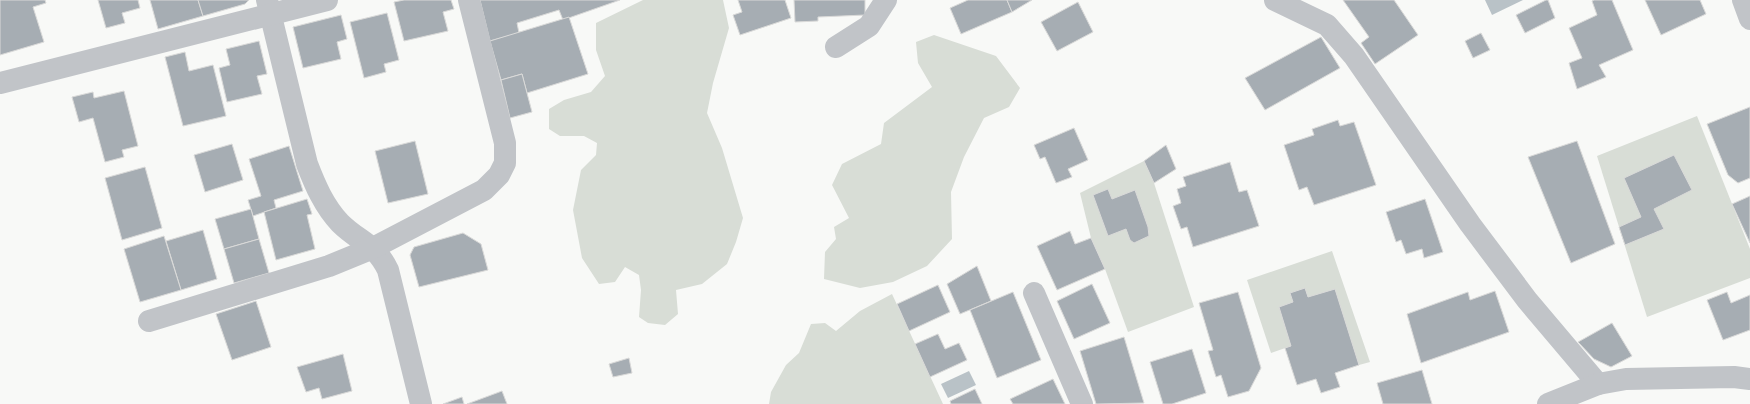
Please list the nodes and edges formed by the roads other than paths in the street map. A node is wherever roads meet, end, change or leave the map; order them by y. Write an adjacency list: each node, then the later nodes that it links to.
1 (327, 0): 6 (street)
2 (469, 0): 10 (street)
3 (886, 0): 8 (street)
4 (1275, 0): 14 (street)
5 (1743, 0): 7 (street)
6 (269, 7): 9 (street); 10 (street)
7 (1750, 19)
8 (836, 47)
9 (0, 83)
10 (373, 248): 12 (street); 15 (street)
11 (1034, 293): 16 (street)
12 (149, 321)
13 (1750, 379): 14 (street)
14 (1598, 384): 17 (street)
15 (421, 404)
16 (1082, 404)
17 (1548, 404)

